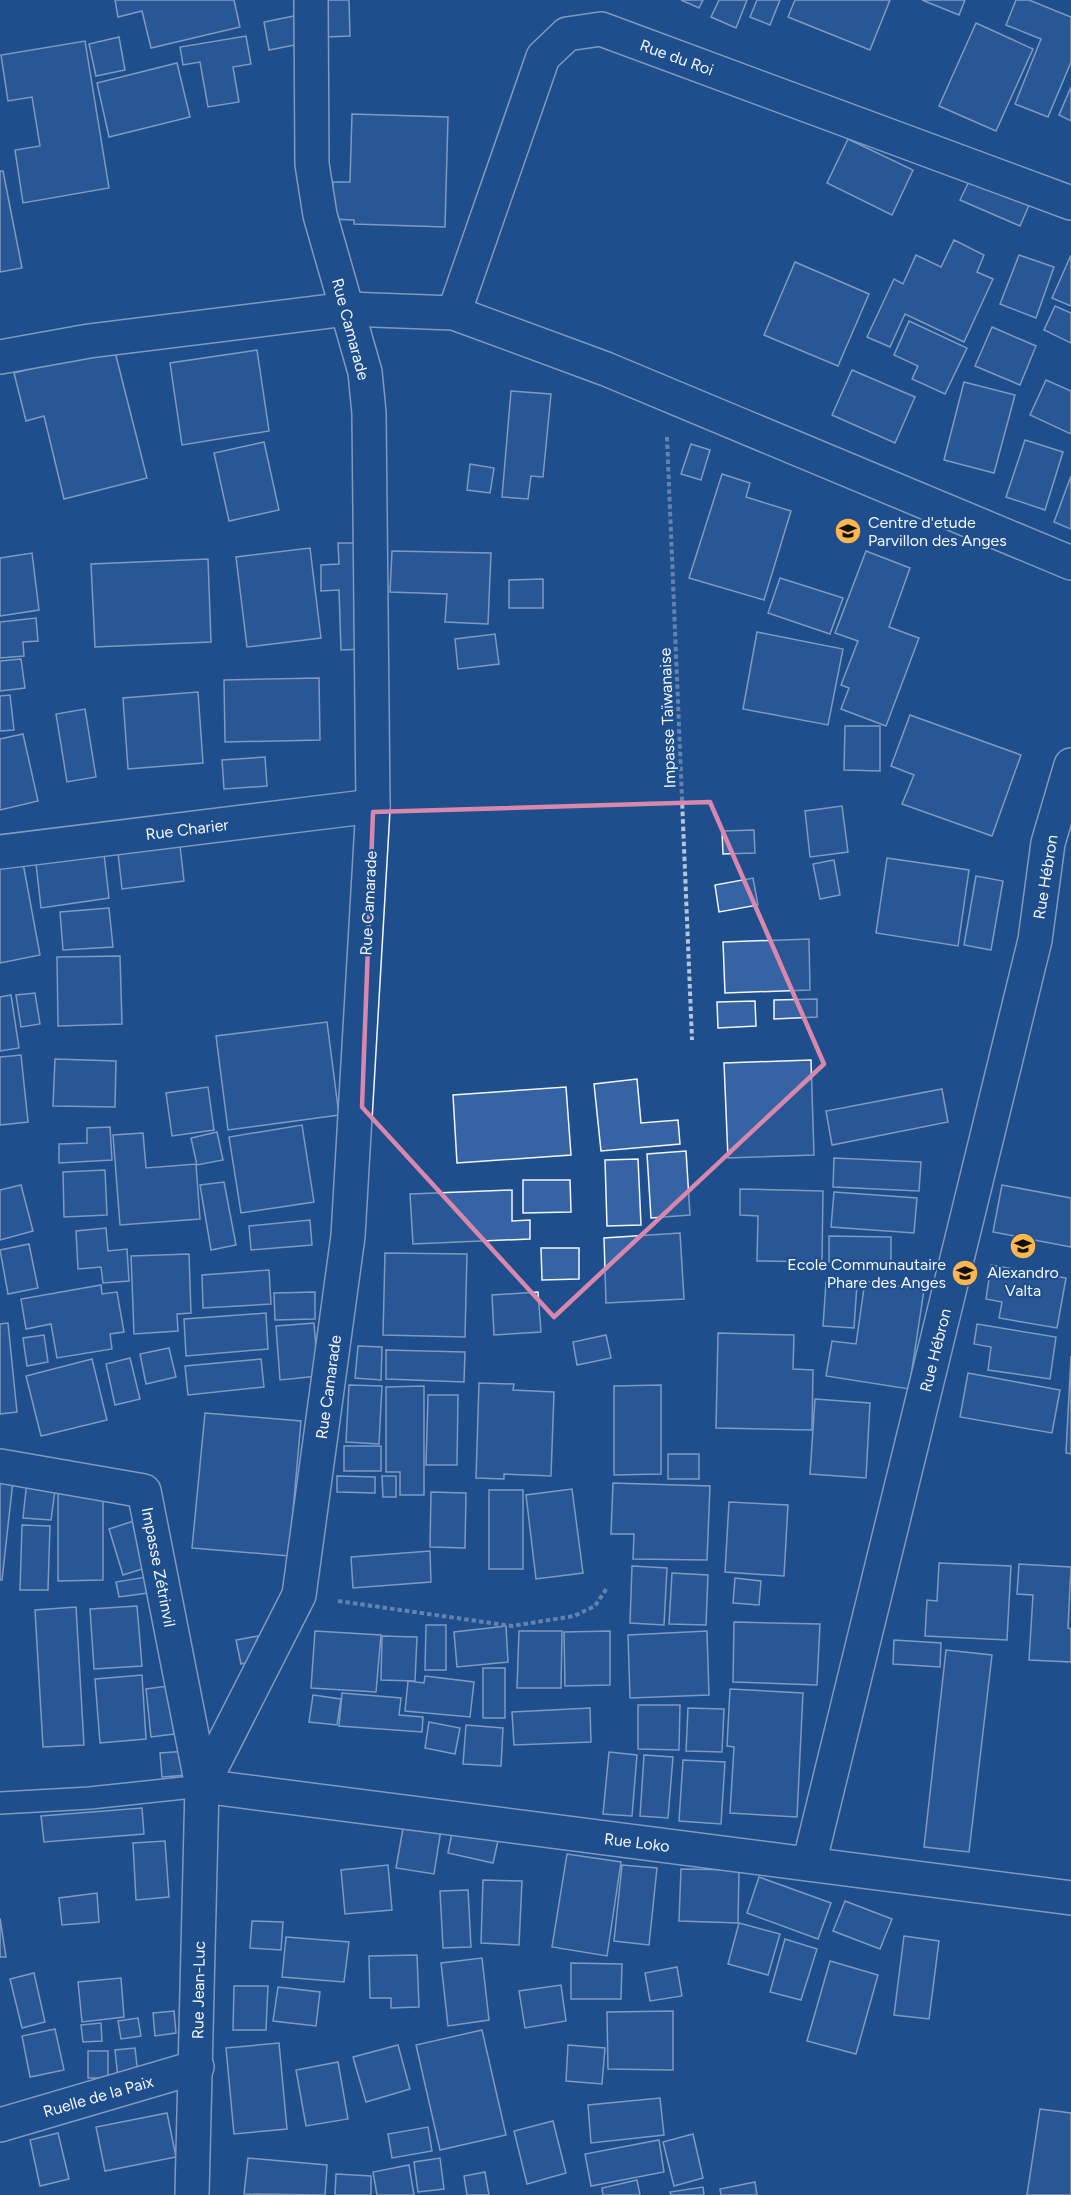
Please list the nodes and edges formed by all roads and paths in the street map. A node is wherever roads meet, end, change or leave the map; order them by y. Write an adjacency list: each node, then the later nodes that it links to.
1 (310, 0): 3 (street, Rue Camarade)
2 (1071, 203): 4 (street, Rue du Roi)
3 (347, 309): 4 (street); 5 (street); 9 (street, Rue Camarade)
4 (454, 313): 6 (street)
5 (0, 357)
6 (665, 394): 7 (street); 11 (path, Impasse Taïwanaise)
7 (1071, 563)
8 (1071, 765): 17 (street, Rue Hébron)
9 (373, 807): 10 (street, Rue Charier); 14 (street, Rue Camarade)
10 (0, 852)
11 (692, 1040)
12 (0, 1466): 15 (street, Impasse Zétrinvil)
13 (607, 1588): 14 (path)
14 (299, 1595): 15 (street, Rue Camarade)
15 (202, 1786): 16 (lane); 17 (street, Rue Loko); 19 (street, Rue Jean-Luc)
16 (0, 1803)
17 (809, 1864): 18 (street, Rue Loko)
18 (1071, 1898)
19 (197, 2067): 20 (street, Ruelle de la Paix); 21 (street, Rue Jean-Luc)
20 (0, 2125)
21 (192, 2195)

